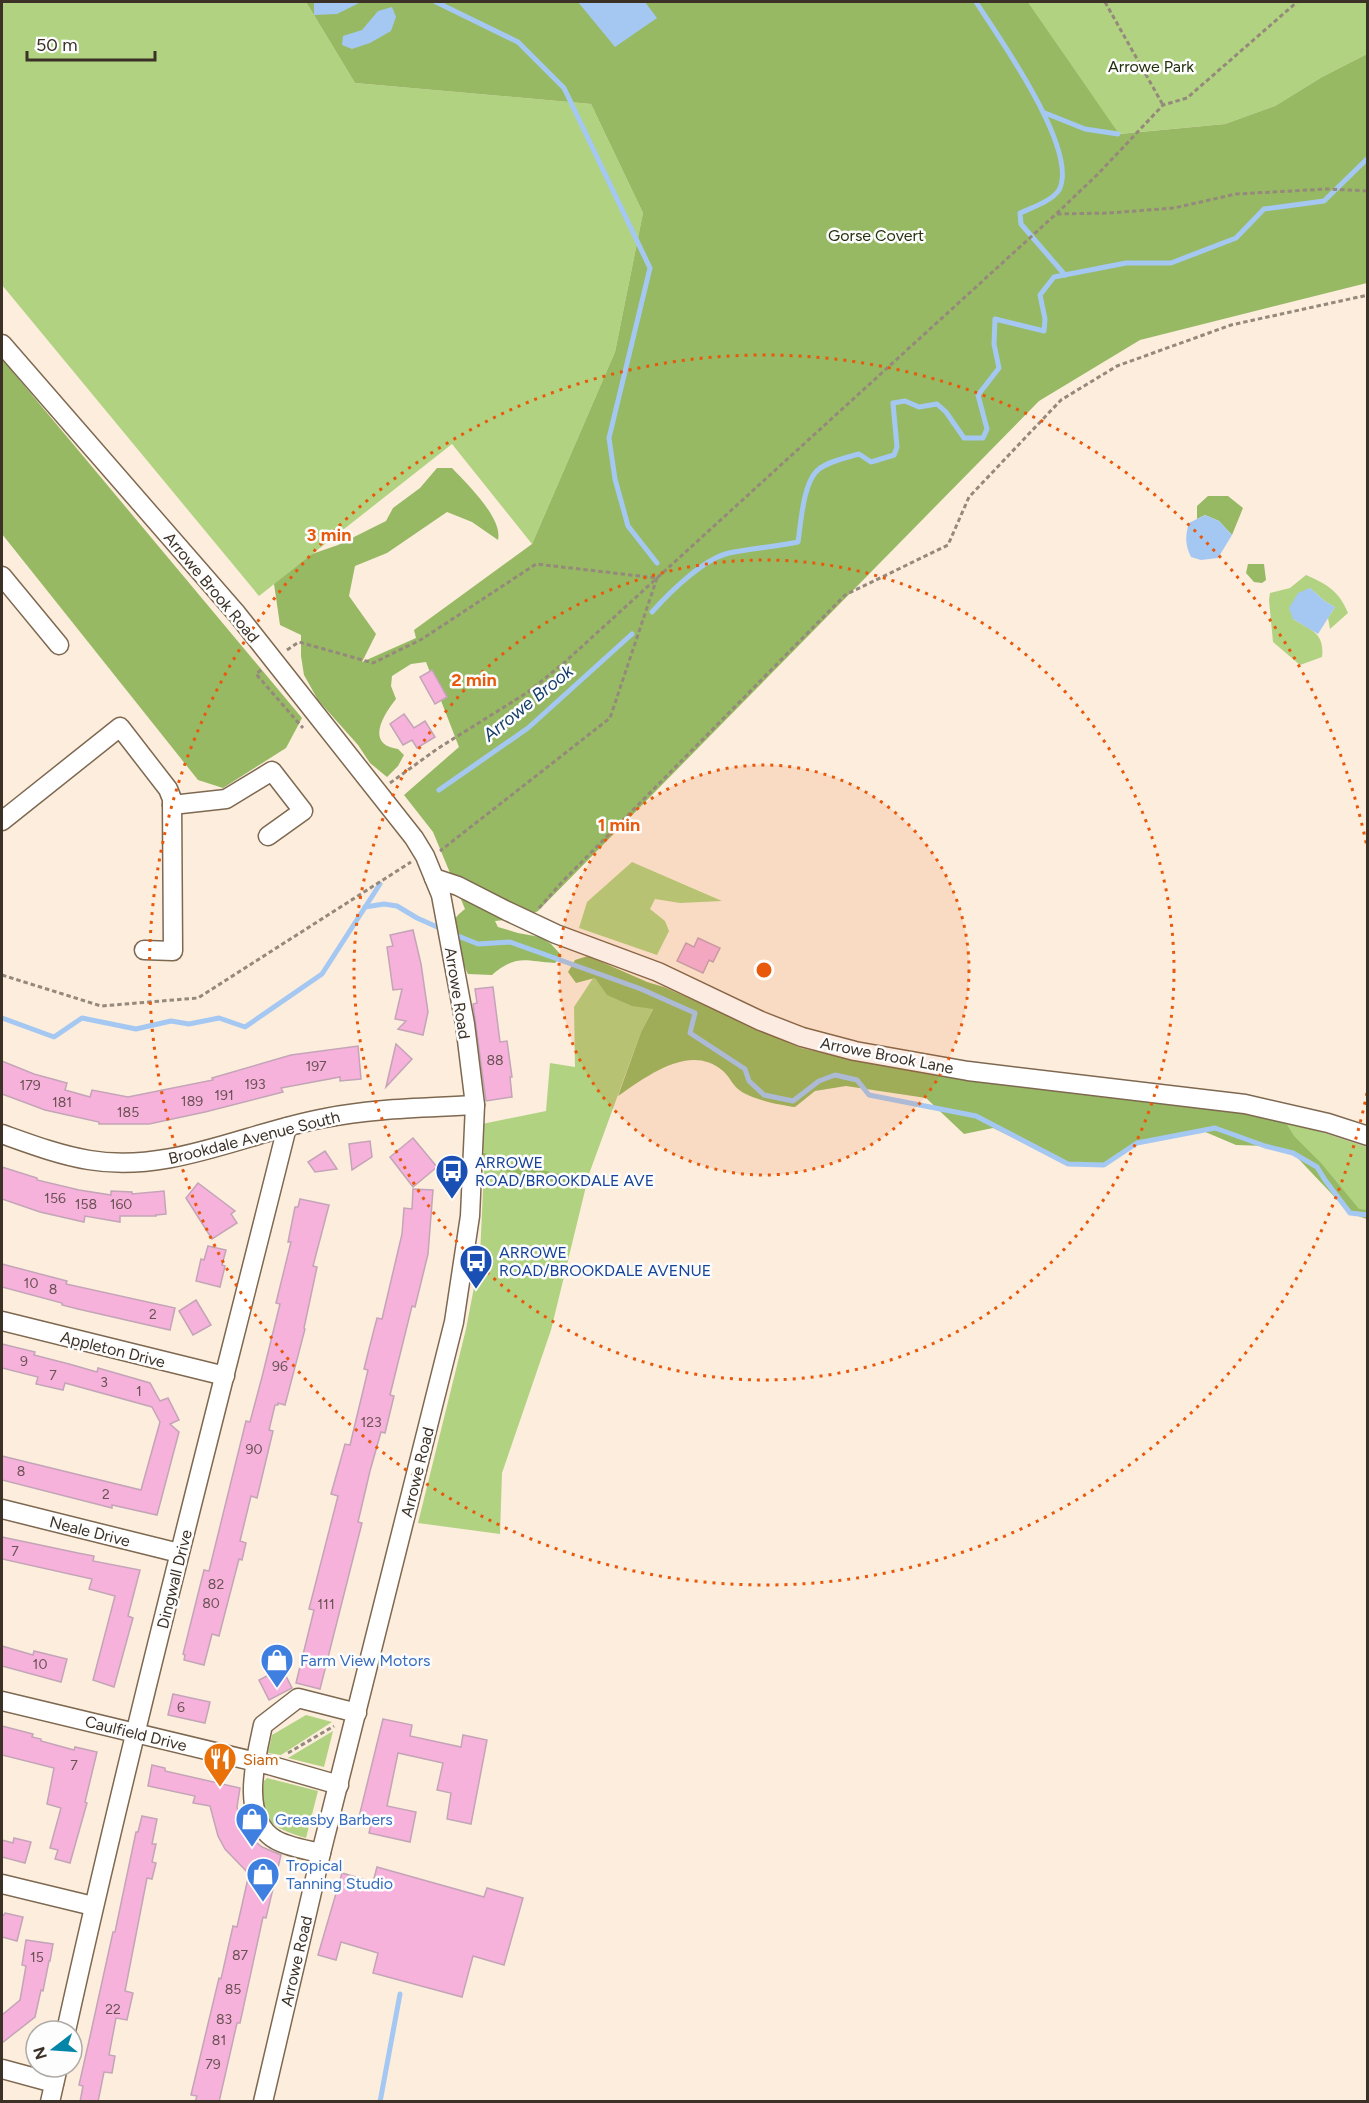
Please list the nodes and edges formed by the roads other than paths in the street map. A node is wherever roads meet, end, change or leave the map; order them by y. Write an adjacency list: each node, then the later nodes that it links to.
1 (2, 344): 7 (street, Arrowe Brook Road)
2 (2, 576): 3 (street)
3 (59, 645)
4 (172, 805): 5 (street); 6 (street); 9 (street)
5 (2, 821)
6 (268, 836)
7 (414, 838): 8 (street, Arrowe Road)
8 (424, 867): 10 (street, Arrowe Road); 13 (street, Arrowe Brook Lane)
9 (144, 950)
10 (475, 1105): 11 (street, Brookdale Avenue South); 19 (street, Arrowe Road)
11 (287, 1127): 12 (street, Brookdale Avenue South); 15 (street, Dingwall Drive)
12 (2, 1134)
13 (1368, 1136)
14 (2, 1321): 15 (street, Appleton Drive)
15 (225, 1376): 17 (street, Dingwall Drive)
16 (2, 1509): 17 (street, Neale Drive)
17 (179, 1553): 20 (street, Dingwall Drive)
18 (2, 1701): 20 (street, Caulfield Drive)
19 (357, 1713): 21 (street); 22 (street, Arrowe Road)
20 (136, 1732): 21 (street, Caulfield Drive); 25 (street, Dingwall Drive)
21 (262, 1763): 22 (street, Caulfield Drive); 23 (street)
22 (339, 1785): 23 (street, Arrowe Road)
23 (321, 1853): 31 (street, Arrowe Road)
24 (2, 1884): 25 (street)
25 (93, 1906): 26 (street, Dingwall Drive)
26 (69, 2019)
27 (2, 2069): 28 (street)
28 (24, 2071)
29 (55, 2079): 30 (street)
30 (50, 2102)
31 (263, 2102)

